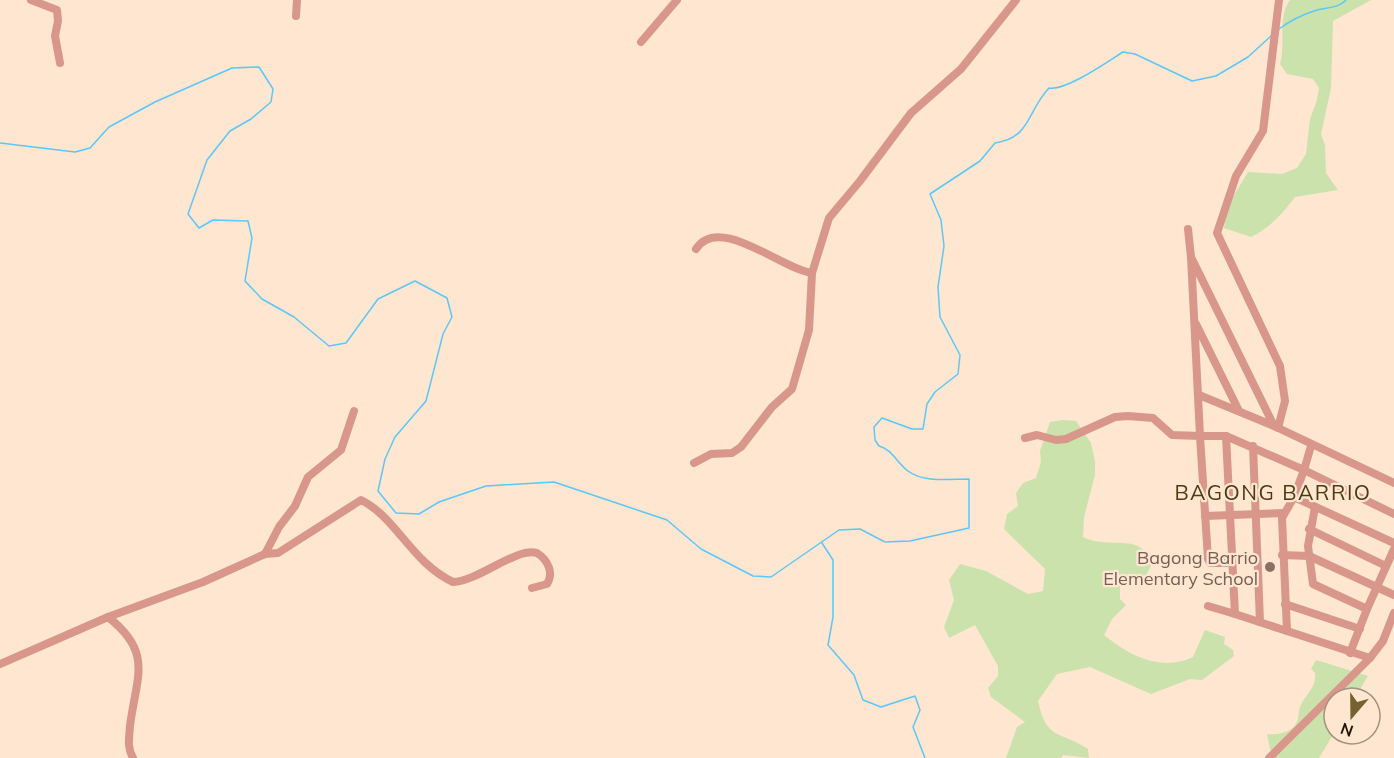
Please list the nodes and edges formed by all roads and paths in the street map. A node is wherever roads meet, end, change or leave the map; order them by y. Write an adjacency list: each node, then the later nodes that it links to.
1 (31, 0): 8 (street)
2 (297, 0): 6 (street)
3 (677, 0): 7 (street)
4 (1016, 0): 12 (street)
5 (1279, 0): 17 (street)
6 (296, 16)
7 (641, 42)
8 (60, 63)
9 (1188, 229): 11 (street)
10 (696, 249): 12 (street)
11 (1191, 256): 13 (street); 17 (street)
12 (812, 273): 23 (street)
13 (1194, 319): 14 (street); 16 (street)
14 (1199, 395): 16 (street); 18 (street)
15 (354, 411): 36 (street)
16 (1239, 411): 17 (street)
17 (1276, 427): 22 (street)
18 (1200, 436): 19 (street); 20 (street); 32 (street)
19 (1226, 436): 21 (street); 31 (street)
20 (1025, 438)
21 (1253, 446): 24 (street); 28 (street)
22 (1311, 446): 24 (street); 25 (street)
23 (694, 463)
24 (1304, 470): 26 (street); 30 (street)
25 (1394, 483)
26 (1294, 497): 27 (street); 29 (street)
27 (1314, 507): 33 (street); 34 (street)
28 (1256, 513): 29 (street); 31 (street); 50 (street)
29 (1284, 513): 37 (street)
30 (1394, 513)
31 (1231, 514): 32 (street); 39 (street)
32 (1205, 516): 39 (street)
33 (1309, 529): 38 (street); 40 (street)
34 (1394, 543)
35 (1394, 549): 40 (street)
36 (265, 554): 41 (street); 49 (street)
37 (1282, 555): 38 (street); 44 (street)
38 (1309, 556): 42 (street); 46 (street)
39 (1234, 562): 48 (street)
40 (1386, 566): 42 (street)
41 (532, 588)
42 (1376, 588): 43 (street); 46 (street)
43 (1394, 595)
44 (1285, 604): 51 (street); 53 (street)
45 (1208, 606): 48 (street)
46 (1367, 609): 51 (street)
47 (1394, 613): 52 (street)
48 (1235, 614): 50 (street)
49 (108, 617): 56 (street); 57 (street)
50 (1260, 622): 53 (street)
51 (1360, 629): 54 (street)
52 (1391, 629): 55 (street)
53 (1287, 631): 54 (street)
54 (1350, 653): 55 (street)
55 (1370, 658): 58 (street)
56 (0, 664)
57 (134, 758)
58 (1269, 758)

